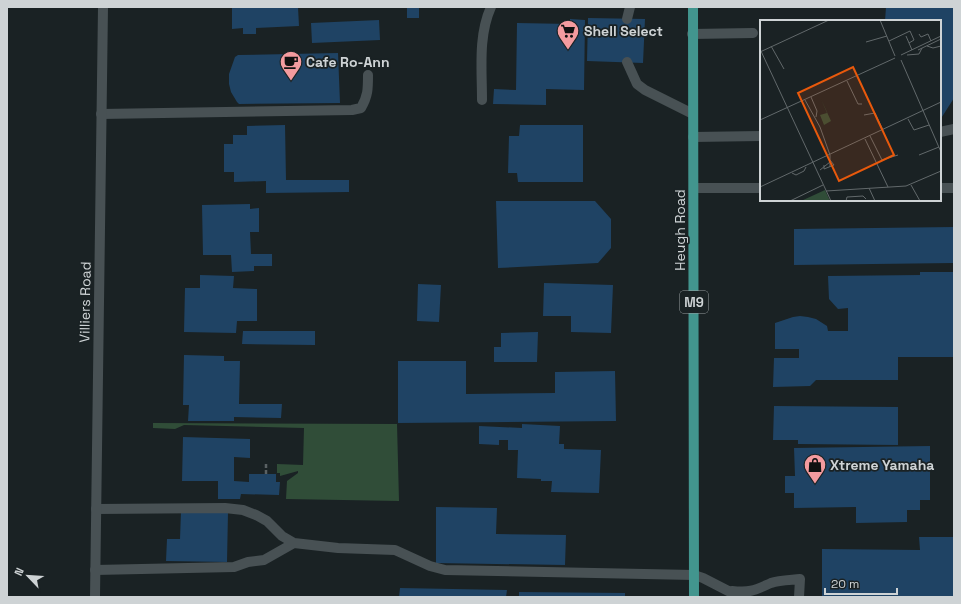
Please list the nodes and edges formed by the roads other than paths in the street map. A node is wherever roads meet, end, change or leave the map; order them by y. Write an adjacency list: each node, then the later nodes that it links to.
1 (103, 7): 11 (street, Villiers Road)
2 (491, 7): 10 (street)
3 (630, 7): 5 (street)
4 (692, 7): 7 (main road, Heugh Road / M9)
5 (627, 19)
6 (754, 33): 7 (street)
7 (692, 34): 12 (main road, Heugh Road / M9)
8 (627, 62): 12 (street)
9 (368, 75): 11 (street)
10 (482, 100)
11 (101, 114): 21 (street, Villiers Road)
12 (693, 114): 16 (main road, Heugh Road / M9)
13 (954, 129): 14 (street)
14 (941, 132)
15 (760, 136): 16 (street)
16 (693, 137): 17 (main road, Heugh Road / M9)
17 (694, 188): 18 (street); 24 (main road, Heugh Road / M9)
18 (760, 188)
19 (941, 188): 20 (street)
20 (954, 188)
21 (96, 509): 22 (street); 23 (street, Villiers Road)
22 (294, 543): 23 (street); 24 (street)
23 (95, 570): 26 (street, Villiers Road)
24 (694, 575): 25 (street); 27 (main road, Heugh Road / M9)
25 (728, 591): 28 (street); 29 (street)
26 (95, 597)
27 (694, 597)
28 (740, 597)
29 (799, 597)

